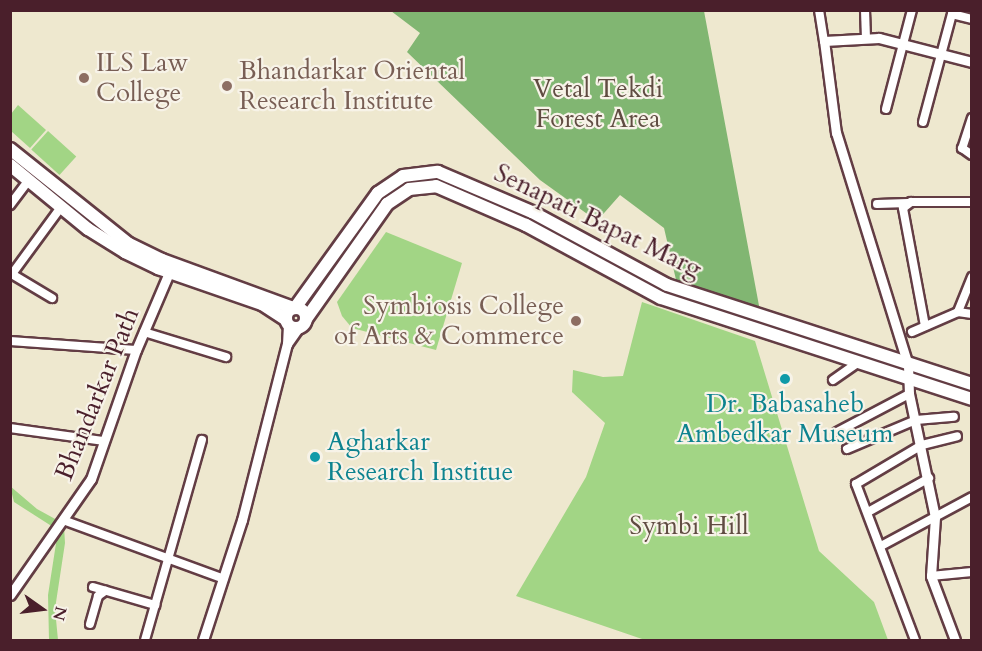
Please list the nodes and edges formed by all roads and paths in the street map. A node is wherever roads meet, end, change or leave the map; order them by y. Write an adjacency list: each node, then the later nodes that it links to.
1 (819, 10): 7 (street)
2 (865, 10): 6 (street)
3 (912, 10): 8 (street)
4 (952, 12): 5 (street); 9 (street)
5 (972, 19)
6 (866, 37): 7 (street); 8 (street)
7 (824, 41): 38 (street)
8 (903, 44): 9 (street); 11 (street)
9 (940, 54): 10 (street); 13 (street)
10 (972, 62)
11 (886, 109)
12 (972, 118): 15 (street)
13 (923, 122)
14 (10, 149): 23 (main road)
15 (972, 155)
16 (10, 165): 17 (main road)
17 (29, 180): 21 (street); 22 (main road)
18 (972, 202): 19 (street)
19 (908, 203): 20 (street); 31 (street)
20 (877, 204)
21 (10, 205)
22 (61, 207): 23 (main road); 24 (street)
23 (171, 268): 27 (main road); 30 (main road); 32 (street, Bhandarkar Path)
24 (11, 274): 26 (street)
25 (972, 277): 28 (street)
26 (52, 298)
27 (294, 308): 30 (main road); 38 (main road, Senapati Bapat Marg)
28 (958, 312): 29 (street); 31 (street)
29 (972, 314)
30 (294, 323): 37 (main road, Senapati Bapat Marg); 62 (street)
31 (925, 326): 33 (street)
32 (144, 332): 35 (street, Bhandarkar Path); 36 (street)
33 (912, 332)
34 (10, 341): 35 (street)
35 (136, 350): 50 (street, Bhandarkar Path)
36 (226, 357)
37 (857, 363): 39 (street); 40 (main road, Senapati Bapat Marg)
38 (908, 365): 40 (street); 41 (main road, Senapati Bapat Marg)
39 (833, 380)
40 (910, 380): 42 (street); 43 (main road, Senapati Bapat Marg)
41 (972, 384)
42 (909, 394): 45 (street); 47 (street)
43 (972, 399)
44 (954, 417): 45 (street)
45 (916, 420): 51 (street); 52 (street)
46 (10, 428): 50 (street)
47 (837, 432)
48 (957, 436): 51 (street)
49 (202, 440): 59 (street)
50 (104, 441): 57 (street, Bhandarkar Path)
51 (922, 445): 53 (street); 55 (street)
52 (848, 449)
53 (929, 478): 55 (street); 56 (street)
54 (972, 497): 56 (street)
55 (868, 512): 58 (street)
56 (934, 517): 58 (street); 61 (street)
57 (63, 520): 59 (street); 65 (street, Bhandarkar Path)
58 (881, 546): 70 (street)
59 (169, 557): 62 (street); 66 (street)
60 (972, 572): 61 (street)
61 (931, 576): 71 (street)
62 (224, 579): 69 (street)
63 (93, 587): 64 (street)
64 (105, 591): 66 (street); 67 (street)
65 (10, 595)
66 (155, 604): 68 (street)
67 (90, 624)
68 (145, 640)
69 (203, 640)
70 (915, 640)
71 (955, 640)

